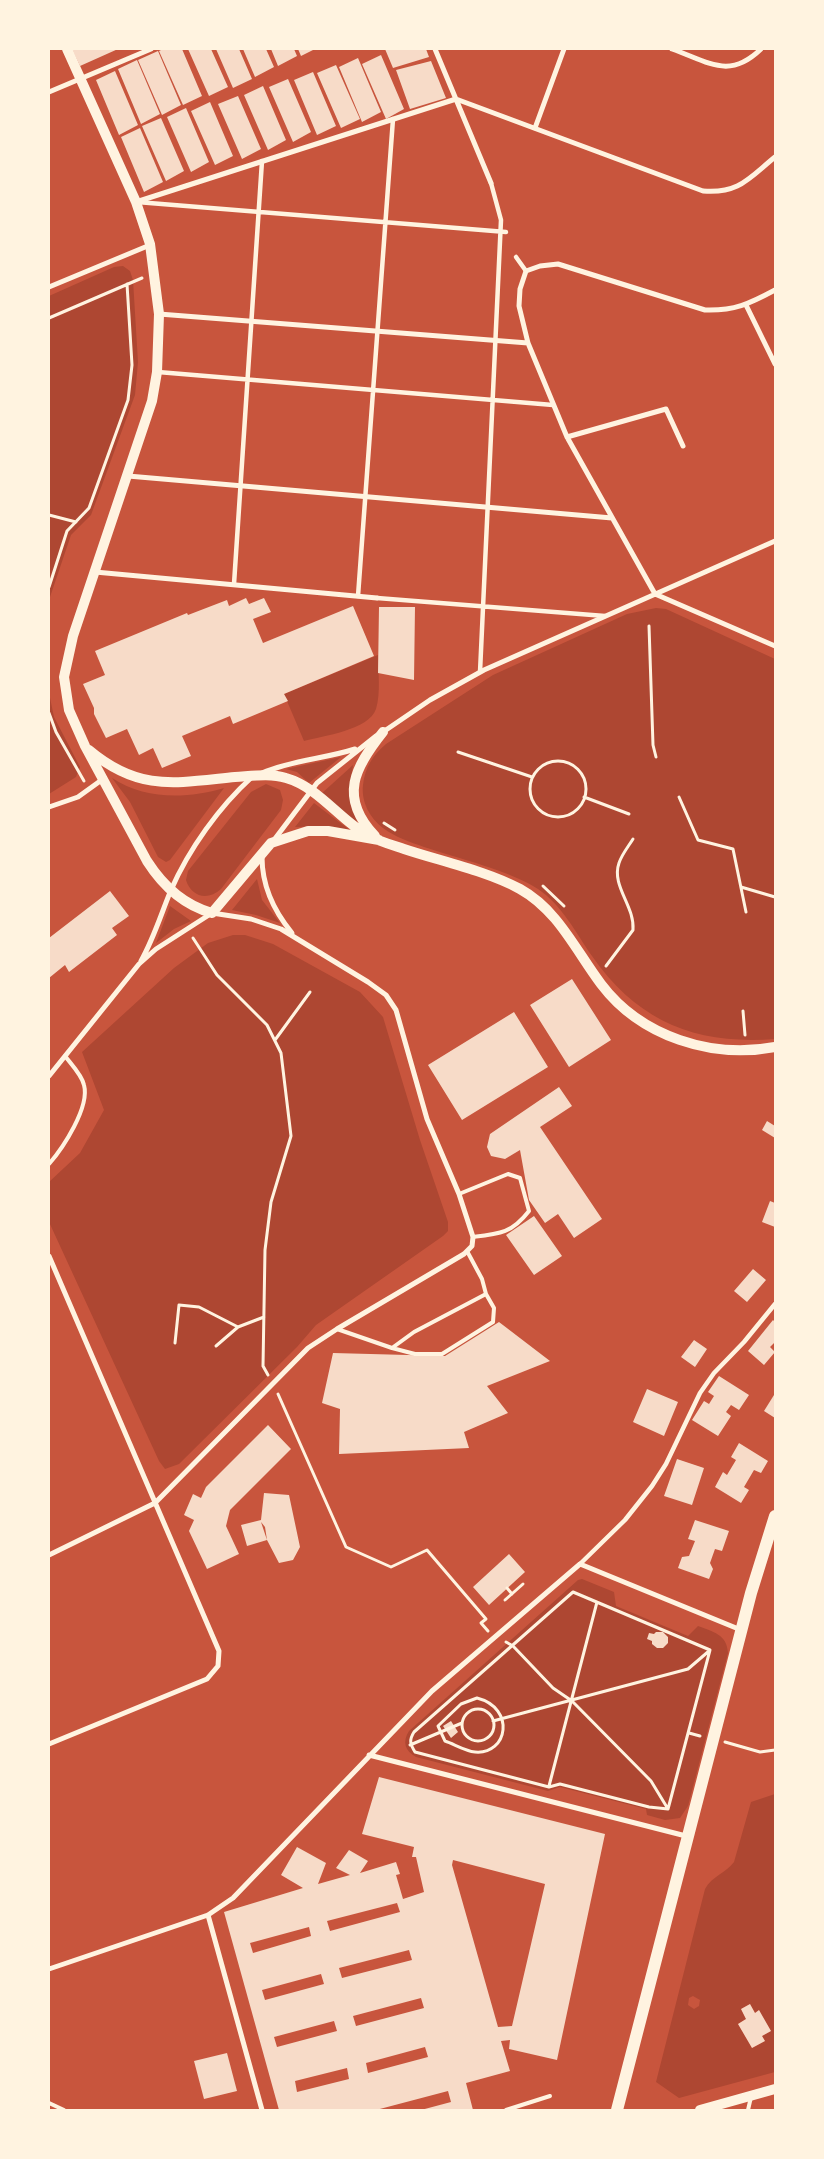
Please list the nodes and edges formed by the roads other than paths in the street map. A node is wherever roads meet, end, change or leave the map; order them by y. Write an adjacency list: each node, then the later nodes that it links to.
1 (67, 49): 7 (main road)
2 (151, 49): 7 (street)
3 (435, 49): 9 (street)
4 (564, 49): 11 (street)
5 (672, 49): 6 (street)
6 (761, 49)
7 (80, 79): 8 (street); 15 (main road)
8 (49, 92)
9 (456, 99): 10 (street); 11 (street); 14 (street)
10 (392, 119): 13 (street); 17 (street)
11 (535, 128): 12 (street)
12 (775, 157)
13 (262, 161): 15 (street); 16 (street)
14 (491, 183): 18 (street)
15 (136, 202): 16 (street); 19 (main road)
16 (259, 210): 17 (street); 26 (street)
17 (385, 221): 18 (street); 27 (street)
18 (503, 231): 28 (street)
19 (150, 244): 22 (street); 25 (main road)
20 (516, 257): 21 (street)
21 (526, 271): 24 (street); 29 (street)
22 (49, 287)
23 (775, 290): 24 (street)
24 (746, 305): 30 (street)
25 (159, 314): 26 (street); 31 (main road)
26 (252, 321): 27 (street); 32 (street)
27 (377, 331): 28 (street); 33 (street)
28 (495, 340): 29 (street); 34 (street)
29 (528, 343): 35 (street)
30 (775, 364)
31 (157, 372): 32 (street); 38 (main road)
32 (248, 380): 33 (street); 39 (street)
33 (373, 390): 34 (street); 40 (street)
34 (492, 400): 35 (street); 41 (street)
35 (554, 405): 36 (street)
36 (567, 437): 37 (street); 42 (street)
37 (683, 446)
38 (128, 476): 39 (street); 44 (main road)
39 (240, 486): 40 (street); 45 (street)
40 (365, 496): 41 (street); 47 (street)
41 (487, 507): 42 (street); 49 (street)
42 (612, 518): 46 (street)
43 (775, 541): 46 (street)
44 (95, 572): 45 (street); 54 (main road)
45 (234, 584): 47 (street)
46 (655, 594): 50 (street); 51 (street)
47 (358, 596): 48 (street)
48 (377, 598): 49 (street)
49 (483, 606): 50 (street); 52 (street)
50 (607, 616): 52 (street)
51 (775, 646)
52 (480, 672): 53 (street)
53 (383, 732): 55 (street); 60 (main road)
54 (85, 746): 56 (main road); 57 (main road)
55 (360, 747): 56 (street); 58 (street)
56 (254, 776): 58 (main road); 63 (street)
57 (103, 780): 59 (street); 63 (main road)
58 (310, 791): 60 (main road); 61 (street)
59 (49, 807)
60 (379, 840): 61 (main road); 67 (main road)
61 (272, 843): 62 (main road)
62 (262, 856): 64 (main road); 65 (street)
63 (171, 890): 64 (main road); 66 (street)
64 (212, 912): 65 (street); 66 (street)
65 (293, 935): 71 (street)
66 (139, 964): 68 (street)
67 (775, 1048)
68 (66, 1056): 69 (street); 70 (lane)
69 (49, 1076)
70 (49, 1164)
71 (459, 1194): 72 (street); 72 (lane)
72 (473, 1237): 73 (street)
73 (467, 1251): 75 (lane); 77 (street)
74 (49, 1256): 79 (street)
75 (486, 1294): 78 (lane); 78 (lane)
76 (775, 1304): 82 (street)
77 (337, 1329): 78 (lane); 79 (street)
78 (392, 1348)
79 (155, 1503): 81 (street); 84 (street)
80 (775, 1516): 83 (main road)
81 (49, 1555)
82 (580, 1564): 83 (street); 85 (street)
83 (741, 1630): 86 (main road)
84 (49, 1744)
85 (369, 1755): 86 (street); 87 (street)
86 (687, 1837): 96 (main road)
87 (208, 1915): 88 (street); 94 (street)
88 (49, 1969)
89 (775, 2089): 90 (main road)
90 (752, 2095): 97 (main road); 98 (lane)
91 (550, 2096): 95 (lane)
92 (49, 2103): 93 (lane)
93 (64, 2110)
94 (262, 2110)
95 (506, 2110)
96 (617, 2110)
97 (700, 2110)
98 (748, 2110)

